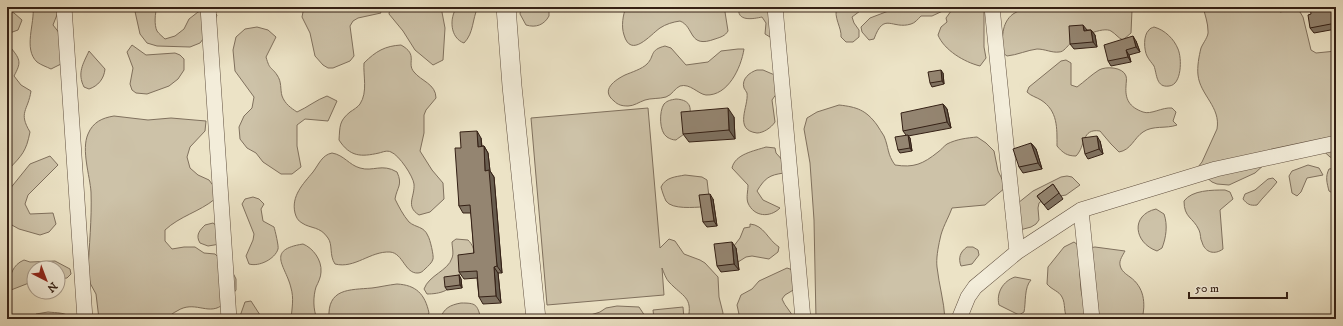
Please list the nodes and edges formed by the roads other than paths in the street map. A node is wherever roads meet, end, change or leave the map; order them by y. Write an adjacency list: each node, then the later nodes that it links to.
1 (64, 7): 9 (street)
2 (208, 7): 10 (street)
3 (506, 7): 11 (street)
4 (775, 7): 12 (street)
5 (992, 7): 8 (street)
6 (1336, 143): 7 (street)
7 (1081, 210): 8 (street); 14 (street)
8 (1017, 252): 13 (street)
9 (85, 319)
10 (229, 319)
11 (536, 319)
12 (803, 319)
13 (959, 319)
14 (1092, 319)

